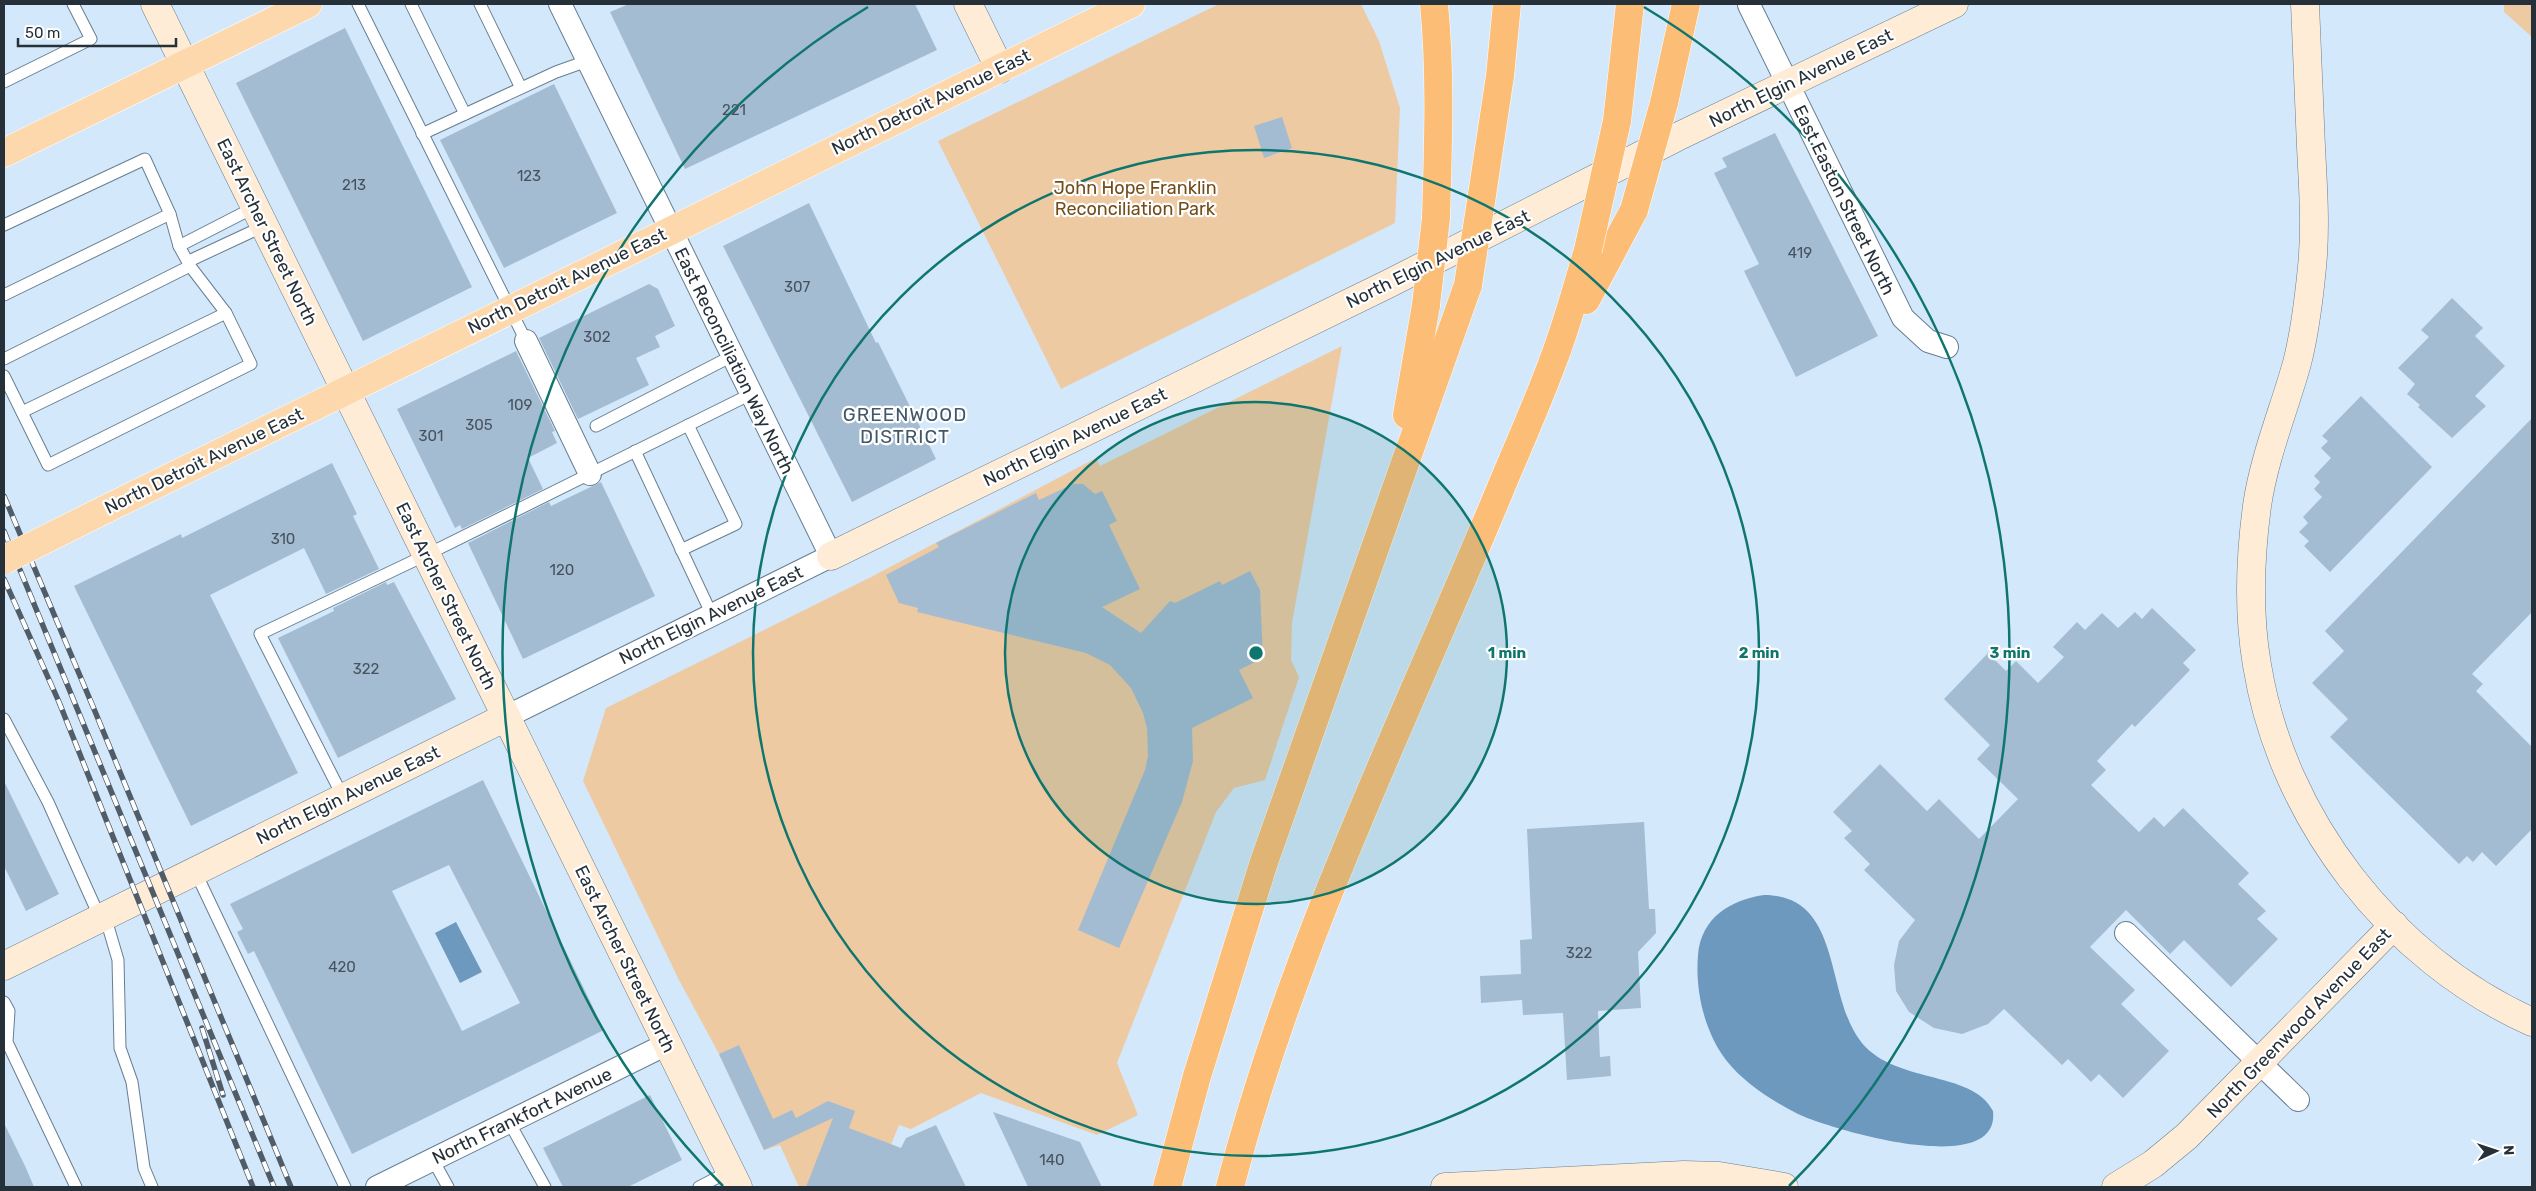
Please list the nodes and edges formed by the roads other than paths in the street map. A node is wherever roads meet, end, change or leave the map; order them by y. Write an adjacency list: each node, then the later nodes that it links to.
1 (73, 4): 20 (lane)
2 (155, 4): 18 (street, East Archer Street North)
3 (308, 4): 18 (main road)
4 (358, 4): 24 (lane)
5 (412, 4): 23 (lane)
6 (480, 4): 22 (lane)
7 (560, 4): 17 (street, East Reconciliation Way North)
8 (968, 4): 19 (street)
9 (1131, 4): 19 (main road, North Detroit Avenue East)
10 (1434, 4): 53 (highway, bridge)
11 (1507, 4): 53 (highway, bridge)
12 (1630, 4): 39 (highway, bridge)
13 (1686, 4): 39 (highway, bridge)
14 (1954, 4): 21 (street, North Elgin Avenue East)
15 (2305, 4): 59 (street)
16 (1749, 5): 21 (street, East Easton Street North)
17 (588, 61): 22 (lane); 29 (street, East Reconciliation Way North)
18 (185, 64): 25 (main road); 27 (street, East Archer Street North)
19 (1000, 68): 29 (main road, North Detroit Avenue East)
20 (4, 82)
21 (1787, 85): 36 (street, East Easton Street North); 50 (street, North Elgin Avenue East)
22 (521, 88): 23 (lane)
23 (465, 114): 24 (lane)
24 (422, 134): 33 (lane)
25 (4, 153)
26 (170, 214): 28 (lane); 30 (lane); 32 (lane)
27 (260, 216): 30 (lane); 31 (lane); 41 (street, East Archer Street North)
28 (4, 225)
29 (670, 231): 33 (main road, North Detroit Avenue East); 37 (street, East Reconciliation Way North)
30 (179, 246): 31 (lane)
31 (189, 264): 34 (lane); 38 (lane)
32 (4, 295)
33 (511, 309): 35 (lane); 41 (main road, North Detroit Avenue East)
34 (226, 313): 43 (lane); 43 (lane)
35 (526, 341): 47 (street)
36 (1948, 347)
37 (732, 356): 42 (street, East Reconciliation Way North); 45 (lane)
38 (4, 359)
39 (1554, 360): 79 (highway)
40 (4, 376): 43 (lane)
41 (345, 392): 49 (street, East Archer Street North); 51 (main road, North Detroit Avenue East, bridge)
42 (750, 394): 44 (lane); 50 (street, East Reconciliation Way North)
43 (22, 412)
44 (688, 425): 46 (lane); 48 (lane)
45 (596, 426)
46 (635, 451): 47 (lane); 48 (lane)
47 (590, 474): 49 (lane)
48 (681, 550): 52 (lane)
49 (426, 555): 54 (street, East Archer Street North); 56 (lane)
50 (831, 556): 52 (street, North Elgin Avenue East)
51 (4, 560)
52 (712, 615): 54 (street, North Elgin Avenue East)
53 (1340, 650): 78 (highway)
54 (506, 717): 56 (street, North Elgin Avenue East); 64 (street, East Archer Street North)
55 (4, 718): 58 (lane)
56 (344, 797): 57 (street, North Elgin Avenue East)
57 (195, 871): 58 (street, North Elgin Avenue East); 73 (lane)
58 (102, 917): 61 (street, North Elgin Avenue East); 72 (lane)
59 (2394, 925): 63 (street, North Greenwood Avenue East); 65 (street, North Greenwood Avenue East)
60 (2126, 933): 65 (street)
61 (5, 962)
62 (4, 1002): 71 (lane)
63 (2532, 1022)
64 (667, 1044): 67 (street, North Frankfort Avenue); 69 (street, East Archer Street North)
65 (2259, 1063): 66 (street); 82 (street, North Greenwood Avenue East)
66 (2298, 1100)
67 (509, 1122): 68 (street, North Frankfort Avenue); 76 (lane)
68 (433, 1160): 70 (street, North Frankfort Avenue); 75 (lane)
69 (734, 1179): 77 (lane)
70 (401, 1182): 74 (street, North Frankfort Avenue)
71 (76, 1187)
72 (152, 1187)
73 (345, 1187)
74 (376, 1187)
75 (448, 1187)
76 (545, 1187)
77 (699, 1187)
78 (1167, 1187)
79 (1230, 1187)
80 (1445, 1187): 81 (street)
81 (1784, 1187)
82 (2116, 1187)

